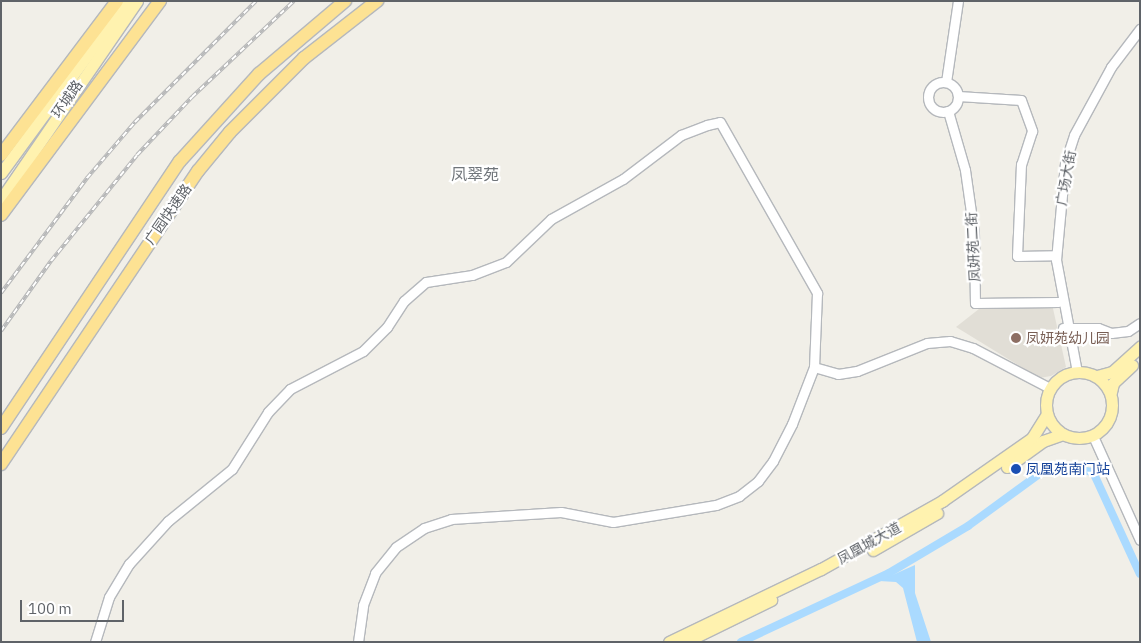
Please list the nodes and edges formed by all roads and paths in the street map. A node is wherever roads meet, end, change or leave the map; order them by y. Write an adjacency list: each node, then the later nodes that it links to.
1 (117, 1): 12 (highway)
2 (127, 1): 13 (main road, 环城路)
3 (137, 1): 14 (main road, 环城路)
4 (160, 1): 15 (highway)
5 (344, 1): 29 (highway, 广园快速路)
6 (377, 1): 32 (highway, 广园快速路)
7 (958, 1): 9 (street)
8 (1140, 29): 16 (street, 广场大街)
9 (946, 82): 10 (street); 11 (street)
10 (958, 96): 11 (street); 16 (street)
11 (948, 111): 18 (street, 凤妍苑二街)
12 (1, 155)
13 (1, 173)
14 (1, 199)
15 (1, 215)
16 (1056, 255): 17 (street, 广场大街)
17 (1058, 285): 18 (street, 广场大街); 20 (street, 广场大街)
18 (1058, 302): 20 (street, 广场大街)
19 (1140, 323): 20 (street)
20 (1066, 328): 24 (street, 广场大街)
21 (1140, 347): 25 (main road)
22 (1140, 358): 27 (main road)
23 (814, 367): 26 (street); 34 (street); 35 (street)
24 (1074, 372): 25 (main road); 26 (main road)
25 (1097, 376): 27 (main road)
26 (1050, 388): 28 (main road)
27 (1111, 392): 31 (main road)
28 (1047, 414): 30 (main road); 36 (main road, 凤凰城大道)
29 (1, 428)
30 (1063, 434): 31 (main road); 37 (main road, 凤凰城大道)
31 (1093, 436): 33 (street)
32 (1, 464)
33 (1140, 540)
34 (95, 642)
35 (358, 642)
36 (669, 642)
37 (685, 642)

